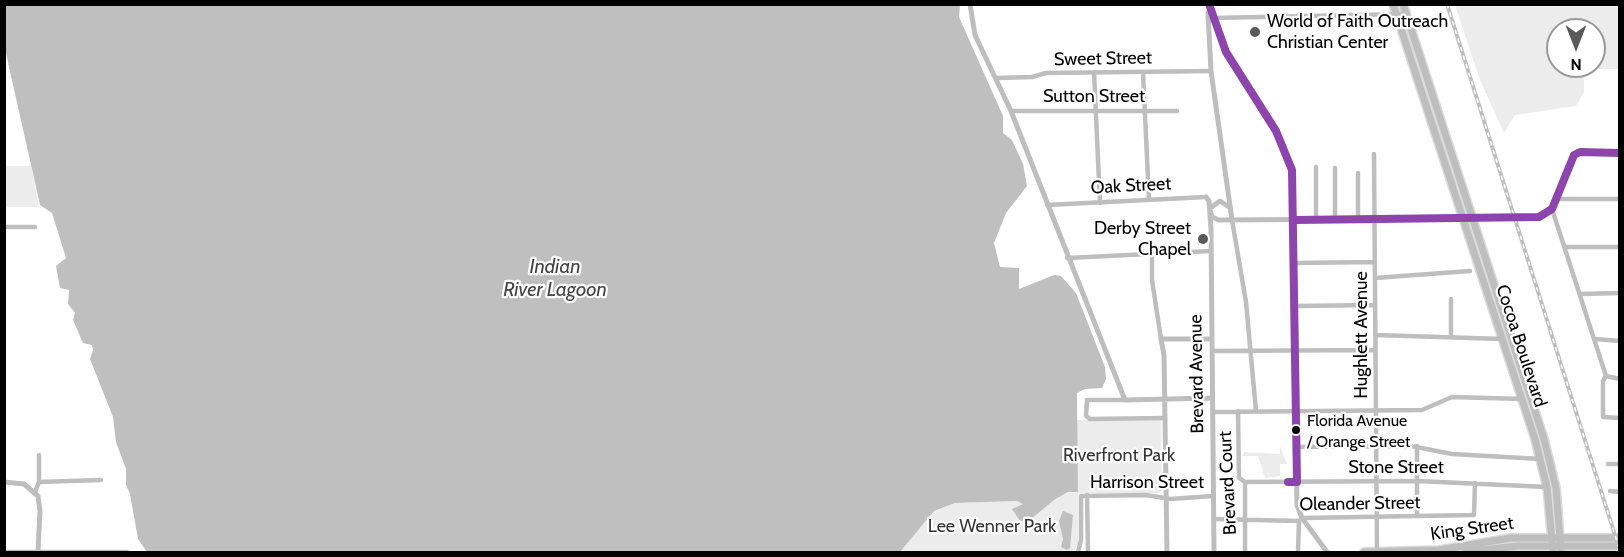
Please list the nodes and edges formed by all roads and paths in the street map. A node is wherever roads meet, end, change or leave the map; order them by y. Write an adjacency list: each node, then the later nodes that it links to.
1 (970, 4): 13 (street)
2 (1208, 4): 7 (street); 9 (street)
3 (1393, 4): 5 (main road, Cocoa Boulevard)
4 (1403, 4): 6 (main road, Cocoa Boulevard)
5 (1396, 14): 6 (street); 7 (street); 18 (main road, Cocoa Boulevard)
6 (1406, 14): 19 (main road, Cocoa Boulevard)
7 (1212, 18): 8 (street)
8 (1217, 32): 9 (street); 41 (street)
9 (1209, 42): 10 (street)
10 (1211, 71): 12 (street, Sweet Street); 25 (street)
11 (1094, 72): 12 (street, Sweet Street); 13 (street, Sweet Street); 14 (street)
12 (1143, 72): 16 (street)
13 (997, 78): 15 (street)
14 (1095, 110): 15 (street, Sutton Street); 16 (street, Sutton Street); 31 (street)
15 (1011, 111): 32 (street)
16 (1144, 111): 17 (street, Sutton Street); 29 (street)
17 (1177, 111)
18 (1429, 115): 19 (main road); 37 (main road, Cocoa Boulevard)
19 (1442, 125): 38 (main road, Cocoa Boulevard)
20 (1620, 153): 27 (street)
21 (1374, 154): 44 (street, Hughlett Avenue)
22 (1316, 167): 42 (street)
23 (1335, 168): 36 (street)
24 (1358, 173): 43 (street)
25 (1227, 192): 30 (street); 34 (street)
26 (1206, 197): 29 (street, Oak Street); 30 (street, Oak Street); 33 (street, Brevard Avenue)
27 (1557, 199): 28 (street); 35 (street)
28 (1620, 199)
29 (1149, 200): 31 (street, Oak Street)
30 (1218, 201): 33 (street); 34 (street)
31 (1100, 202): 32 (street, Oak Street)
32 (1047, 205): 52 (street)
33 (1210, 209): 39 (street); 47 (street, Brevard Avenue)
34 (1230, 209): 39 (street); 40 (street)
35 (1552, 209): 38 (street); 48 (street)
36 (1335, 219): 42 (street); 43 (street)
37 (1463, 219): 38 (street); 44 (street); 62 (main road, Cocoa Boulevard)
38 (1473, 219): 63 (main road, Cocoa Boulevard)
39 (1220, 220): 40 (street); 47 (street)
40 (1232, 220): 41 (street); 75 (street)
41 (1295, 220): 42 (street); 54 (street)
42 (1316, 220)
43 (1358, 220): 44 (street)
44 (1375, 220): 53 (street, Hughlett Avenue)
45 (4, 226): 46 (street)
46 (35, 226)
47 (1211, 227): 50 (street, Brevard Avenue)
48 (1566, 247): 49 (street); 58 (street)
49 (1620, 247)
50 (1211, 251): 51 (street); 67 (street, Brevard Avenue)
51 (1152, 254): 52 (street); 66 (street)
52 (1067, 258): 79 (street)
53 (1375, 262): 54 (street); 56 (street, Hughlett Avenue)
54 (1295, 263): 61 (street)
55 (1470, 272): 56 (street)
56 (1375, 278): 60 (street, Hughlett Avenue)
57 (1620, 293): 58 (street)
58 (1580, 294): 69 (street)
59 (1451, 299): 65 (street)
60 (1375, 305): 61 (street); 64 (street, Hughlett Avenue)
61 (1296, 306): 72 (street)
62 (1496, 316): 63 (main road); 68 (main road, Cocoa Boulevard)
63 (1507, 323): 71 (main road, Cocoa Boulevard)
64 (1375, 335): 65 (street); 73 (street, Hughlett Avenue)
65 (1451, 336): 68 (street)
66 (1161, 339): 67 (street); 80 (street)
67 (1212, 339): 74 (street, Brevard Avenue)
68 (1503, 339): 71 (main road); 81 (main road, Cocoa Boulevard)
69 (1595, 339): 70 (street); 76 (street)
70 (1620, 341)
71 (1515, 346): 82 (main road, Cocoa Boulevard)
72 (1296, 350): 73 (street); 75 (street); 83 (street)
73 (1376, 350): 86 (street, Hughlett Avenue)
74 (1212, 351): 75 (street); 78 (street, Brevard Avenue)
75 (1251, 351): 85 (street)
76 (1606, 376): 77 (street); 89 (street)
77 (1620, 379)
78 (1212, 398): 80 (street); 87 (street, Brevard Avenue)
79 (1125, 399): 80 (street); 88 (street)
80 (1164, 399): 88 (street)
81 (1522, 399): 82 (main road); 86 (street); 94 (main road, Cocoa Boulevard)
82 (1535, 409): 120 (main road, Cocoa Boulevard)
83 (1296, 410): 85 (street); 86 (street); 92 (street)
84 (1239, 411): 85 (street); 87 (street); 102 (street, Brevard Court)
85 (1256, 411)
86 (1376, 411): 90 (street, Hughlett Avenue)
87 (1213, 412): 110 (street, Brevard Avenue)
88 (1165, 418): 111 (street)
89 (1620, 418)
90 (1376, 446): 91 (street); 92 (street); 98 (street, Hughlett Avenue)
91 (1417, 446): 94 (street); 99 (street)
92 (1297, 447): 103 (street)
93 (39, 455): 101 (street)
94 (1541, 459): 105 (main road, Cocoa Boulevard)
95 (1608, 464): 96 (street)
96 (1620, 464)
97 (101, 480): 101 (street)
98 (1376, 481): 99 (street, Stone Street); 103 (street, Stone Street); 113 (street, Hughlett Avenue)
99 (1417, 481): 104 (street, Stone Street); 114 (street)
100 (4, 482): 107 (street)
101 (39, 482): 107 (street)
102 (1245, 482): 103 (street, Stone Street); 116 (street, Brevard Court)
103 (1297, 482): 117 (street)
104 (1475, 483): 105 (street, Stone Street); 114 (street, Oleander Street)
105 (1547, 487): 112 (main road, Cocoa Boulevard)
106 (1610, 491): 108 (street)
107 (35, 492): 125 (street)
108 (1620, 492)
109 (1084, 496): 111 (street, Harrison Street); 127 (street); 128 (street)
110 (1213, 496): 111 (street, Harrison Street); 115 (street, Brevard Avenue)
111 (1166, 498): 129 (street)
112 (1551, 514): 118 (main road); 121 (main road, Cocoa Boulevard)
113 (1377, 516): 114 (street, Oleander Street); 117 (street, Oleander Street); 135 (street, Hughlett Avenue)
114 (1417, 516)
115 (1214, 519): 116 (street, Oleander Street); 130 (street, Brevard Avenue)
116 (1245, 519): 117 (street, Oleander Street); 131 (street, Brevard Court)
117 (1300, 520): 132 (street); 133 (street)
118 (1533, 537): 121 (main road, King Street); 136 (main road, King Street)
119 (1620, 537): 120 (main road, King Street)
120 (1561, 538): 121 (main road, King Street); 123 (main road, Cocoa Boulevard)
121 (1553, 545): 123 (main road, King Street); 137 (main road, King Street)
122 (1620, 546): 123 (main road, King Street)
123 (1561, 549)
124 (4, 552): 125 (street)
125 (38, 552): 126 (street)
126 (127, 552)
127 (1078, 552)
128 (1088, 552)
129 (1167, 552)
130 (1214, 552)
131 (1245, 552)
132 (1298, 552)
133 (1328, 552)
134 (1365, 552): 135 (main road, King Street)
135 (1377, 552): 136 (main road, King Street)
136 (1418, 552)
137 (1465, 552)

